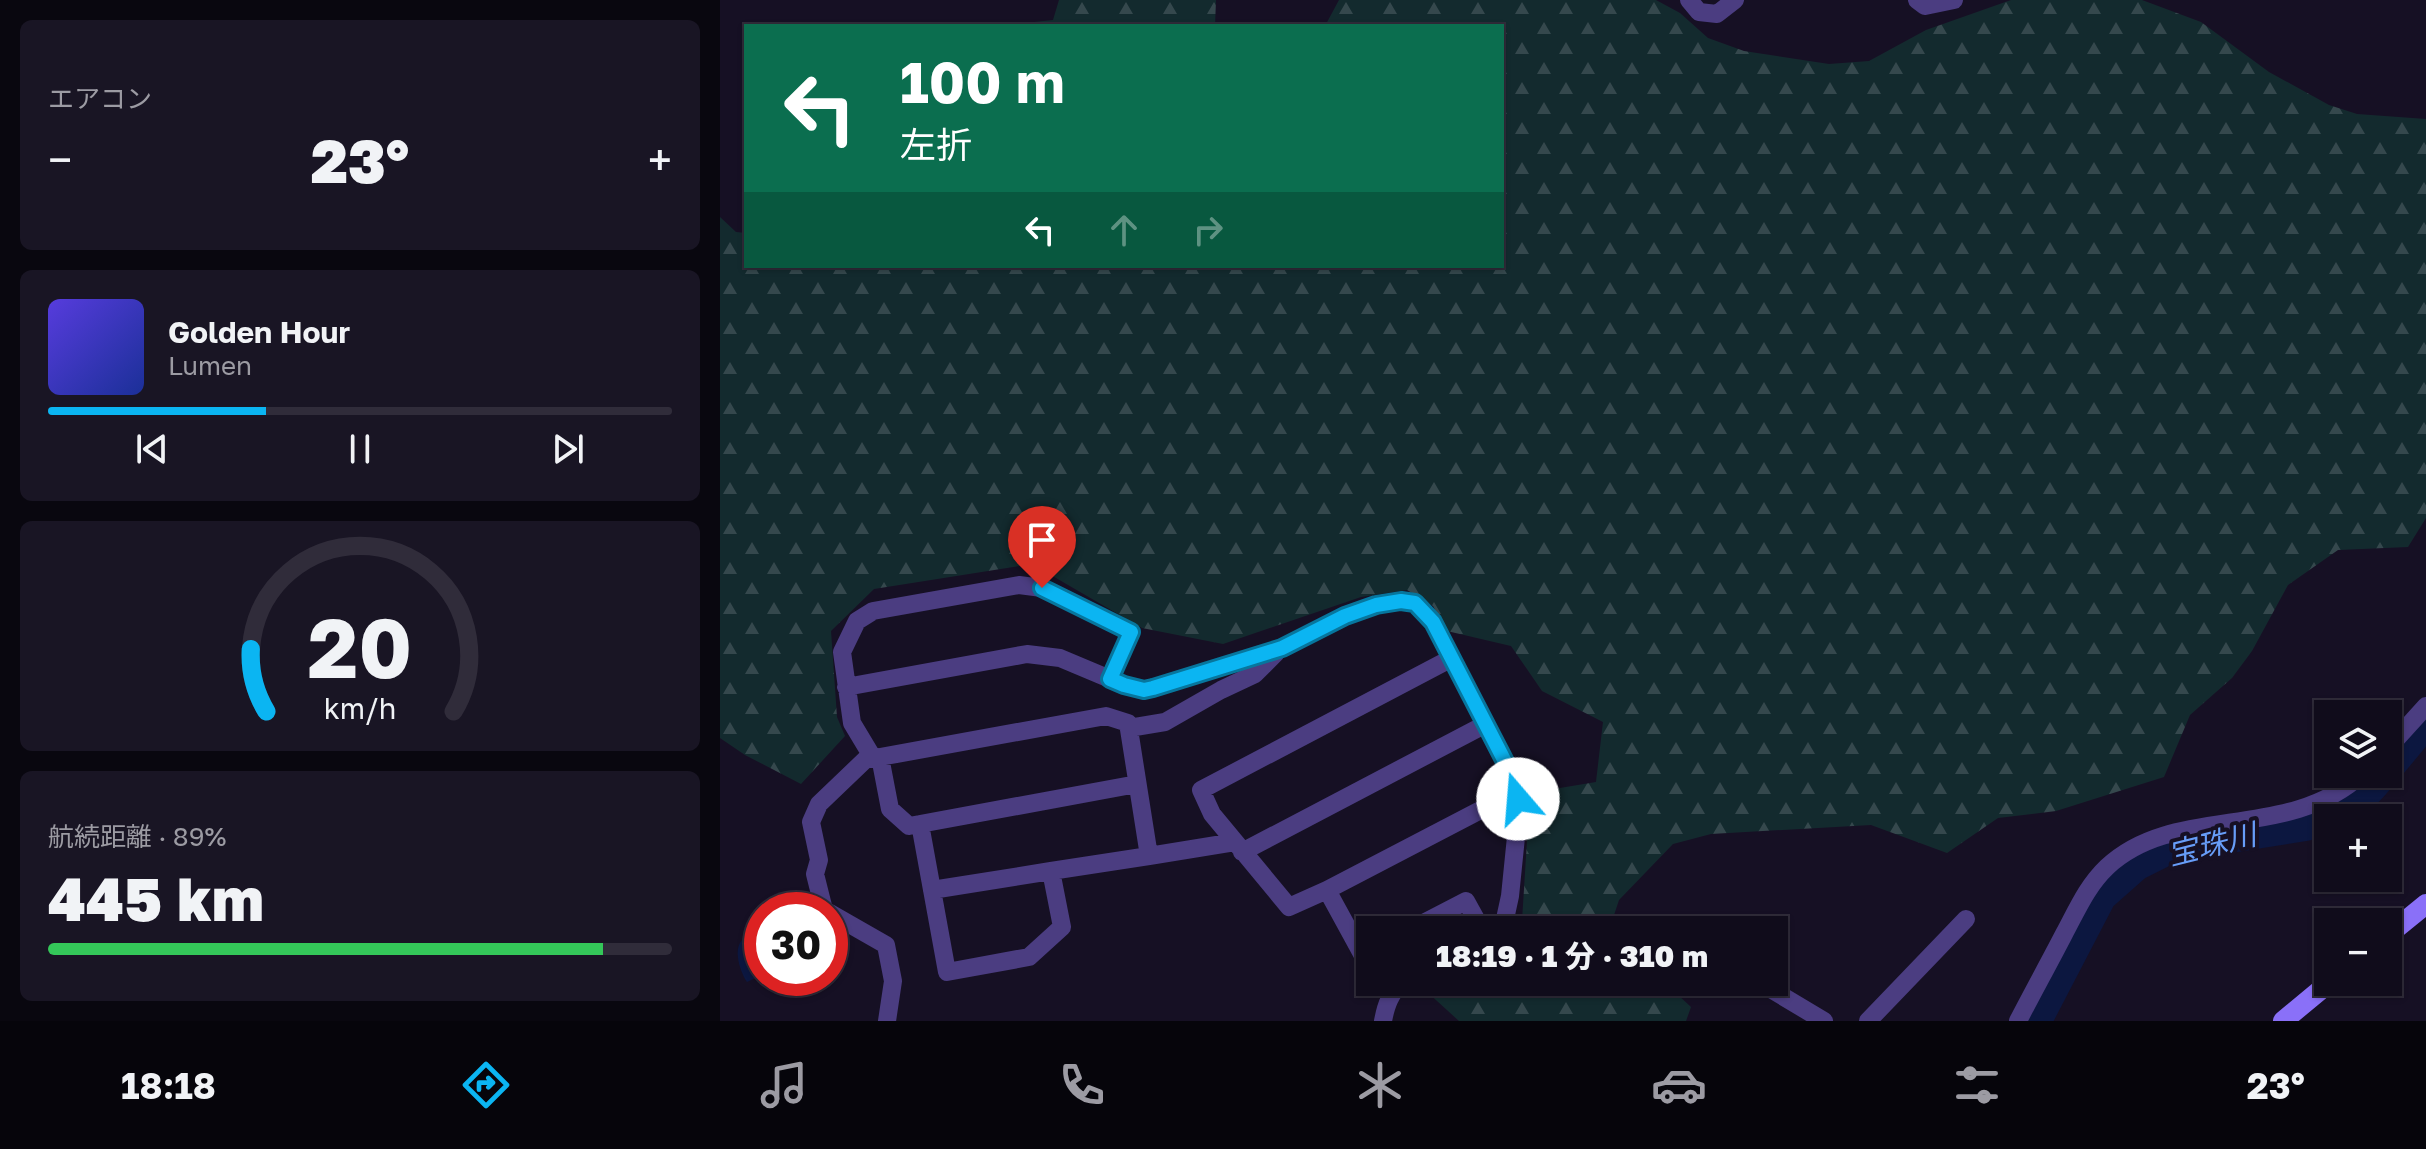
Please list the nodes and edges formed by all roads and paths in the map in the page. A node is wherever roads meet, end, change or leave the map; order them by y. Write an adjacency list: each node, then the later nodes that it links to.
1 (1689, 0): 2 (street)
2 (1735, 0)
3 (1917, 0): 4 (street)
4 (1954, 0)
5 (1282, 648): 6 (street); 7 (street); 11 (street)
6 (1452, 658): 10 (street); 18 (street)
7 (1110, 679): 8 (street); 8 (street)
8 (846, 687): 13 (street)
9 (2426, 706): 12 (street)
10 (1486, 724): 16 (street); 18 (street)
11 (1129, 728): 13 (street); 14 (street)
12 (2402, 733)
13 (876, 757): 17 (street); 23 (street)
14 (1137, 784): 17 (street); 19 (street)
15 (2345, 788): 39 (street)
16 (1517, 791): 22 (street); 27 (street)
17 (920, 824): 21 (street)
18 (1239, 847): 19 (street); 22 (street)
19 (1149, 856): 20 (street)
20 (1051, 871): 21 (street); 21 (street)
21 (932, 890)
22 (1327, 890): 31 (street)
23 (820, 892)
24 (2426, 904): 30 (main road)
25 (1437, 916): 26 (street)
26 (1474, 916)
27 (1506, 916)
28 (1966, 919): 38 (street)
29 (848, 923): 35 (street)
30 (2402, 924)
31 (1356, 943)
32 (2314, 995): 40 (main road)
33 (1390, 996): 36 (street)
34 (1782, 996): 37 (street)
35 (887, 1021)
36 (1383, 1021)
37 (1824, 1021)
38 (1868, 1021)
39 (2018, 1021)
40 (2283, 1021)

